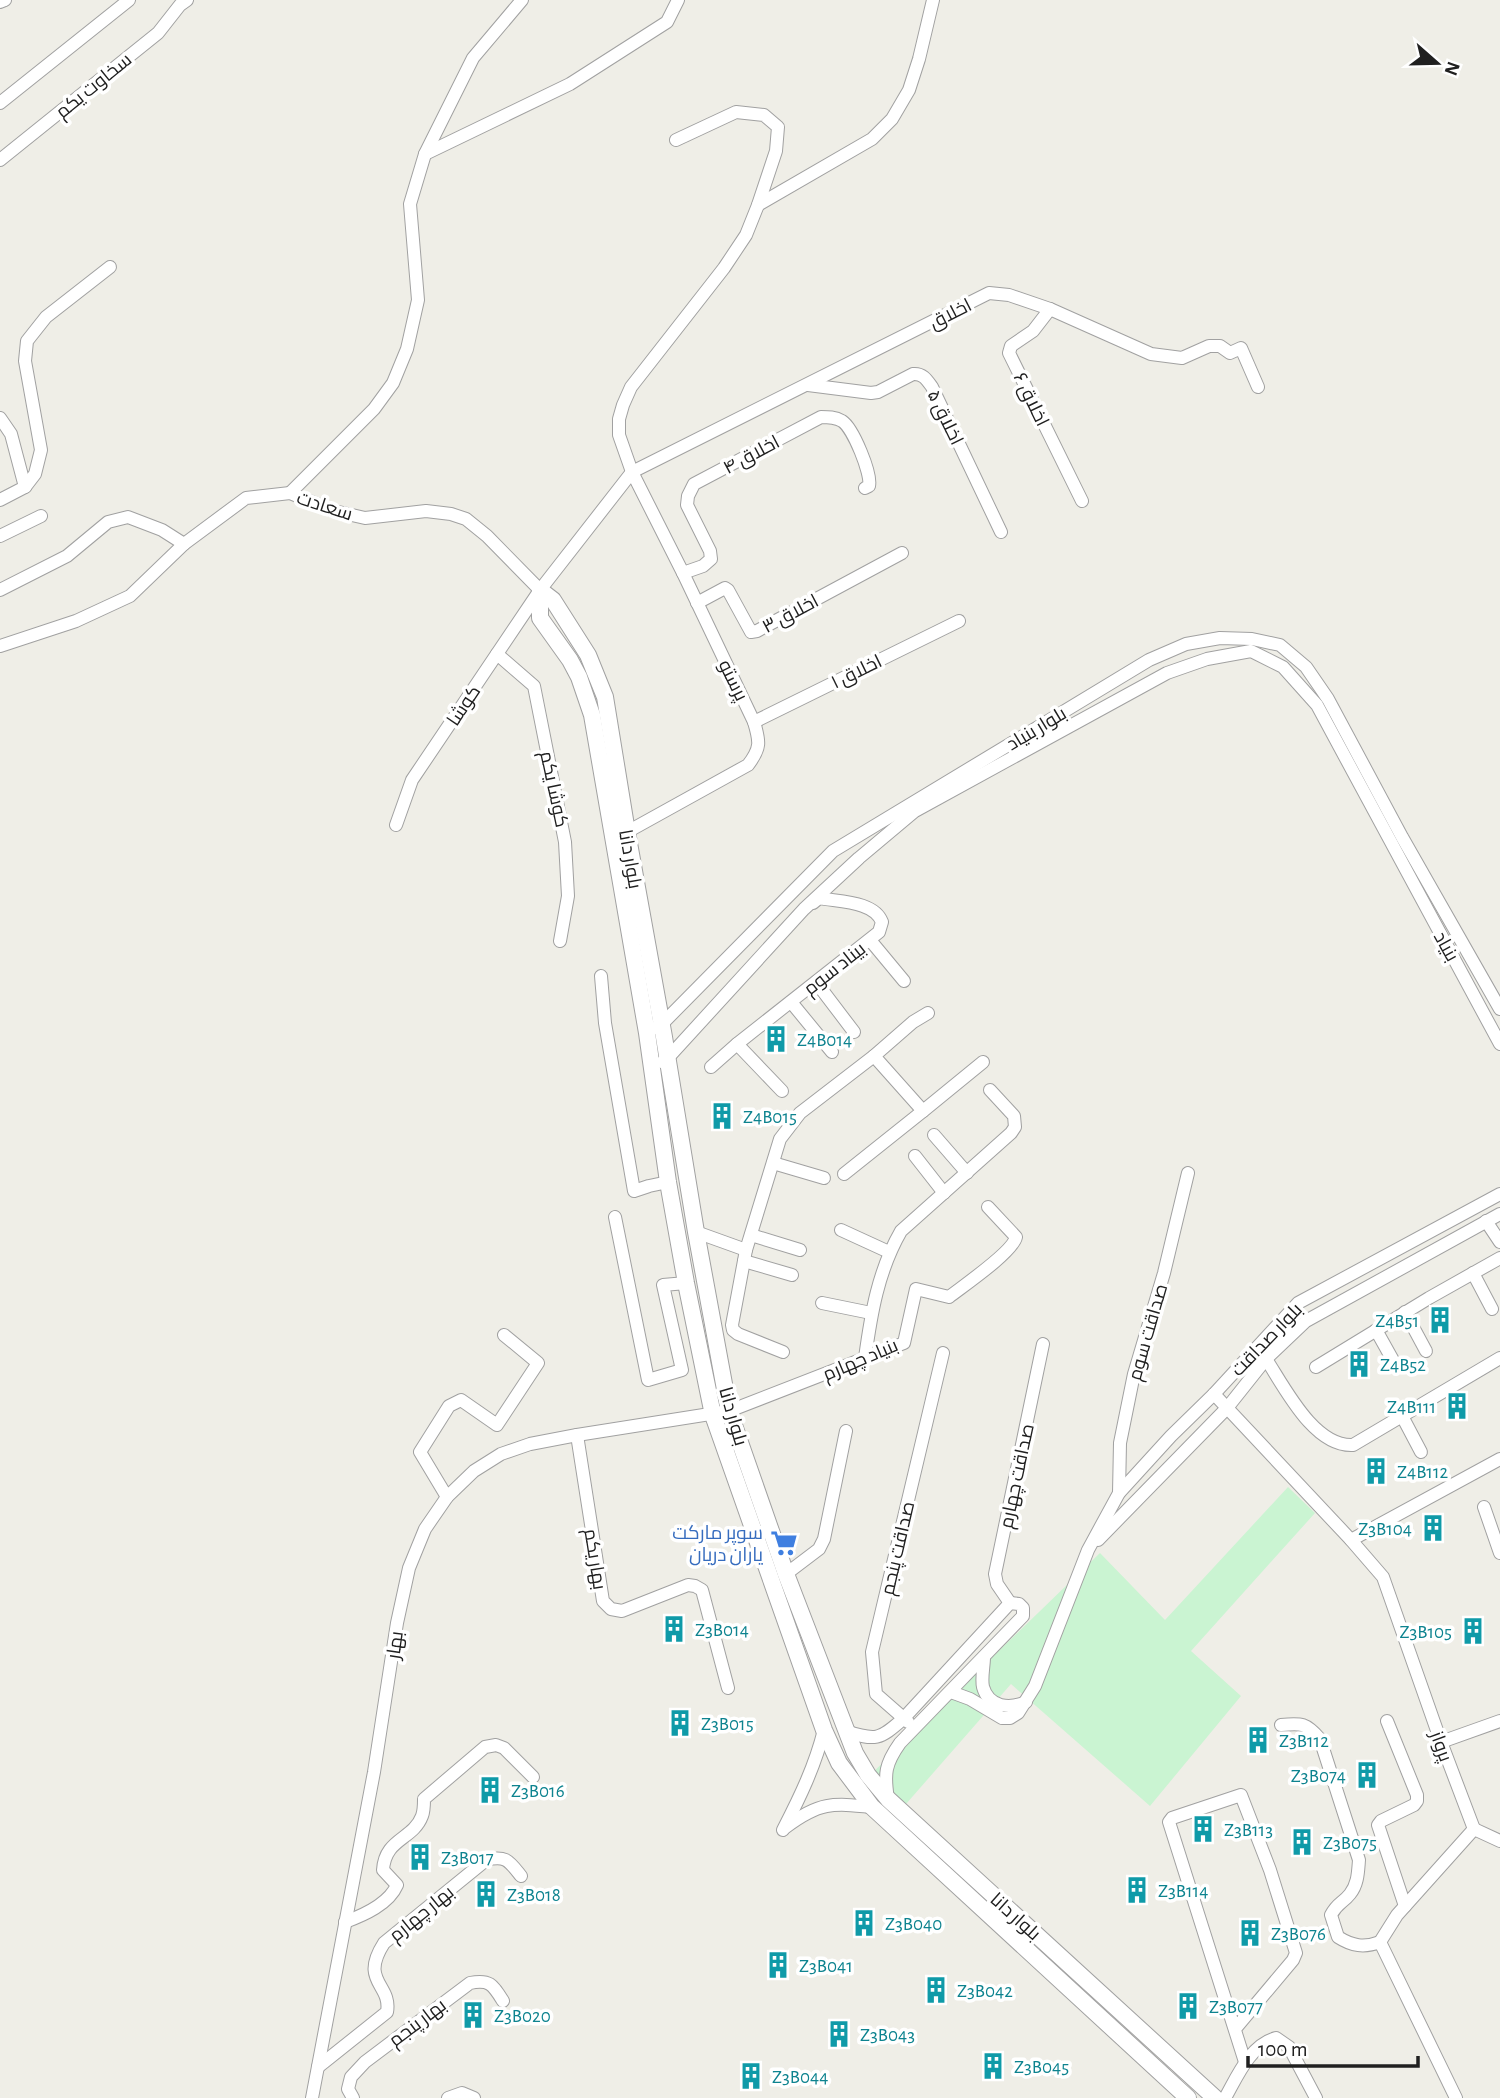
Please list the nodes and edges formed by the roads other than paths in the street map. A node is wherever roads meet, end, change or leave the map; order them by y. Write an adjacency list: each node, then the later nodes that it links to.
1 (5, 0): 6 (street)
2 (129, 0): 8 (street)
3 (522, 0): 10 (street)
4 (678, 0): 10 (street)
5 (933, 0): 12 (street)
6 (0, 2)
7 (183, 2): 11 (street, سخاوت یکم)
8 (0, 103)
9 (676, 140): 12 (street, پرستو)
10 (425, 154): 21 (street)
11 (0, 160)
12 (758, 205): 18 (street, پرستو)
13 (110, 267): 19 (street)
14 (1050, 309): 15 (street, اخلاق); 16 (street, اخلاق); 23 (street, اخلاق ۶)
15 (807, 385): 18 (street, اخلاق); 25 (street, اخلاق ۵)
16 (1258, 387)
17 (0, 418): 19 (street)
18 (632, 472): 29 (street, پرستو); 31 (street)
19 (25, 487): 22 (street)
20 (865, 488): 29 (street, اخلاق ۴)
21 (290, 493): 27 (street, سعادت); 31 (street, سعادت)
22 (0, 500)
23 (1082, 501)
24 (41, 516): 26 (street)
25 (1001, 532)
26 (0, 536)
27 (184, 544): 30 (street); 34 (street, سعادت)
28 (902, 553): 32 (street, اخلاق ۳)
29 (683, 573): 32 (street, پرستو)
30 (0, 590)
31 (540, 590): 35 (street, کوشا); 38 (street, بلوار دانا); 49 (street, بلوار دانا)
32 (697, 603): 36 (street, پرستو)
33 (959, 621): 36 (street, اخلاق ۱)
34 (0, 646)
35 (497, 654): 37 (street, کوشا); 42 (street, کوشا یکم)
36 (754, 722): 38 (street, پرستو)
37 (396, 825)
38 (626, 832): 49 (street, بلوار دانا)
39 (1393, 848): 40 (street, بلوار بنیاد); 52 (street, بنیاد)
40 (804, 909): 41 (street, بیناد سوم); 56 (street, بلوار بنیاد)
41 (870, 940): 44 (street); 45 (street, بیناد سوم)
42 (560, 941)
43 (601, 976): 68 (street)
44 (904, 981)
45 (816, 982): 46 (street, بیناد سوم); 50 (street)
46 (791, 1002): 51 (street, بیناد سوم); 53 (street)
47 (1500, 1009): 49 (street, بلوار بنیاد)
48 (928, 1013): 54 (street)
49 (654, 1029): 56 (street, بلوار دانا)
50 (854, 1032)
51 (737, 1044): 57 (street, بیناد سوم); 59 (street)
52 (1500, 1044)
53 (832, 1052)
54 (874, 1056): 60 (street); 63 (street)
55 (983, 1062): 60 (street)
56 (659, 1063): 68 (street, بلوار دانا); 76 (street, بلوار دانا)
57 (711, 1067)
58 (990, 1090): 64 (street)
59 (782, 1091)
60 (923, 1111): 66 (street)
61 (934, 1135): 64 (street)
62 (915, 1156): 69 (street)
63 (773, 1163): 67 (street); 77 (street)
64 (967, 1173): 69 (street)
65 (1188, 1173): 109 (street, صداقت سوم)
66 (844, 1174)
67 (824, 1178)
68 (668, 1182): 85 (street, بلوار دانا)
69 (944, 1193): 80 (street)
70 (1500, 1194): 101 (street, بلوار صداقت)
71 (988, 1207): 96 (street, بنیاد چهارم)
72 (1500, 1213): 74 (street, بلوار صداقت)
73 (615, 1217): 85 (street)
74 (1486, 1222): 78 (street); 97 (street, بلوار صداقت)
75 (841, 1230): 80 (street)
76 (696, 1232): 81 (street); 103 (street, بلوار دانا)
77 (751, 1235): 79 (street); 81 (street)
78 (1500, 1242)
79 (800, 1250)
80 (888, 1252): 89 (street)
81 (745, 1255): 84 (street); 94 (street)
82 (1499, 1262): 83 (street)
83 (1473, 1273): 87 (street); 88 (street)
84 (792, 1275)
85 (686, 1283): 103 (street, بلوار دانا)
86 (822, 1303): 89 (street)
87 (1492, 1309)
88 (1405, 1312): 90 (street); 93 (street)
89 (871, 1313): 96 (street)
90 (1376, 1330): 99 (street); 100 (street)
91 (504, 1335): 110 (street)
92 (1043, 1344): 116 (street, صداقت چهارم)
93 (1426, 1351)
94 (783, 1352)
95 (943, 1353): 121 (street, صداقت پنجم)
96 (865, 1358): 103 (street, بنیاد چهارم)
97 (1266, 1359): 102 (street, بلوار صداقت); 104 (street)
98 (1498, 1363): 104 (street)
99 (1395, 1364)
100 (1316, 1367)
101 (1214, 1394): 102 (street, پرواز); 109 (street, بلوار صداقت)
102 (1227, 1408): 112 (street, پرواز); 113 (street, بلوار صداقت)
103 (721, 1413): 106 (street, بهار); 115 (street, بلوار دانا); 126 (street, بلوار دانا)
104 (1402, 1416): 107 (street)
105 (846, 1431): 115 (street)
106 (578, 1434): 110 (street, بهار); 118 (street, بهار یکم)
107 (1421, 1452)
108 (1500, 1459): 112 (street)
109 (1119, 1493): 113 (street, بلوار صداقت)
110 (447, 1497): 136 (street, بهار)
111 (1484, 1507): 114 (street)
112 (1351, 1540): 128 (street, پرواز)
113 (1088, 1550): 120 (street, بلوار صداقت)
114 (1500, 1553)
115 (786, 1574): 127 (street, بلوار دانا)
116 (1010, 1603): 117 (street); 121 (street)
117 (984, 1657): 119 (street); 120 (street)
118 (729, 1688)
119 (951, 1692): 120 (street); 125 (street)
120 (1027, 1702)
121 (903, 1719): 125 (street, صداقت پنجم); 127 (street)
122 (1387, 1721): 135 (street)
123 (1500, 1721): 128 (street)
124 (1281, 1725): 137 (street)
125 (915, 1728): 130 (street)
126 (824, 1730): 131 (street, بلوار دانا); 131 (street)
127 (845, 1731): 130 (street, بلوار دانا)
128 (1441, 1742): 132 (street, پرواز)
129 (533, 1776): 136 (street)
130 (888, 1799): 147 (street, بلوار دانا)
131 (872, 1807): 146 (street, بلوار دانا)
132 (1474, 1829): 133 (street); 135 (street)
133 (1500, 1842)
134 (521, 1876): 141 (street, بهار چهارم)
135 (1405, 1906): 137 (street)
136 (345, 1922): 141 (street, بهار)
137 (1380, 1942): 150 (street)
138 (503, 2001): 143 (street, بهار پنجم)
139 (1235, 2029): 139 (street); 140 (street)
140 (1245, 2062): 148 (street); 149 (street)
141 (318, 2067): 142 (street, بهار)
142 (312, 2098)
143 (353, 2098)
144 (448, 2098): 145 (street)
145 (474, 2098)
146 (1188, 2098)
147 (1216, 2098)
148 (1225, 2098)
149 (1316, 2098)
150 (1456, 2098)

